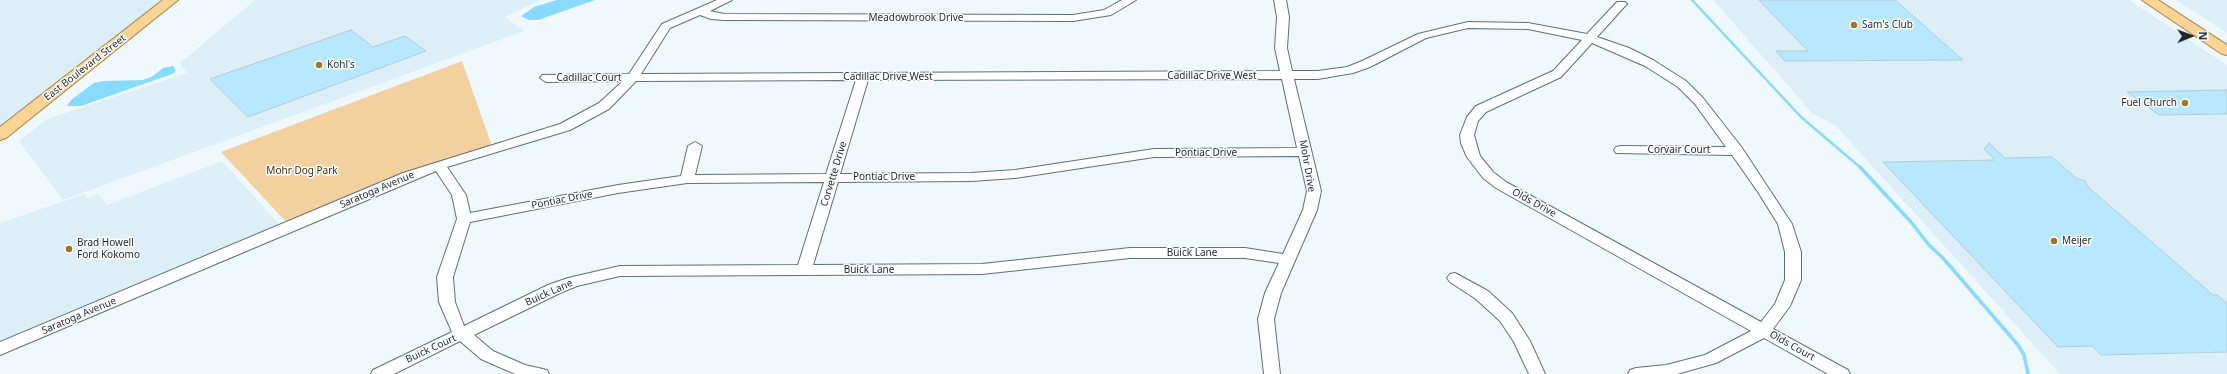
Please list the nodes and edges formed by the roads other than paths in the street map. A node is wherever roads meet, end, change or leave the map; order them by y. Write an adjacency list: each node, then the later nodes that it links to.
1 (171, 0): 14 (main road, East Boulevard Street)
2 (726, 0): 7 (street, Saratoga Avenue)
3 (1130, 0): 7 (street, Meadowbrook Drive)
4 (1280, 0): 10 (street, Mohr Drive)
5 (2149, 0): 9 (main road)
6 (1621, 4): 8 (street)
7 (700, 11): 13 (street, Saratoga Avenue)
8 (1590, 38): 10 (street, Cadillac Drive West); 17 (street, Cadillac Drive West); 26 (street, Olds Drive)
9 (2227, 51)
10 (1288, 76): 11 (street, Cadillac Drive West); 18 (street, Mohr Drive)
11 (863, 77): 13 (street, Cadillac Drive West); 20 (street, Corvette Drive)
12 (546, 78): 13 (street, Cadillac Court)
13 (633, 78): 19 (street, Saratoga Avenue)
14 (0, 135)
15 (695, 146): 21 (street)
16 (1621, 150): 17 (street, Corvair Court)
17 (1737, 151): 26 (street, Cadillac Drive West)
18 (1306, 152): 20 (street, Pontiac Drive); 23 (street, Mohr Drive)
19 (439, 165): 22 (street); 28 (street, Saratoga Avenue)
20 (833, 177): 21 (street, Pontiac Drive); 24 (street, Corvette Drive)
21 (688, 179): 22 (street, Pontiac Drive)
22 (464, 219): 27 (street)
23 (1287, 260): 24 (street, Buick Lane); 31 (street, Mohr Drive)
24 (804, 270): 27 (street, Buick Lane)
25 (1455, 278): 32 (street)
26 (1764, 330): 33 (street); 34 (street, Olds Court)
27 (462, 334): 29 (street, Buick Court); 30 (street)
28 (0, 350)
29 (379, 374)
30 (541, 374)
31 (1272, 374)
32 (1537, 374)
33 (1636, 374)
34 (1842, 374)

